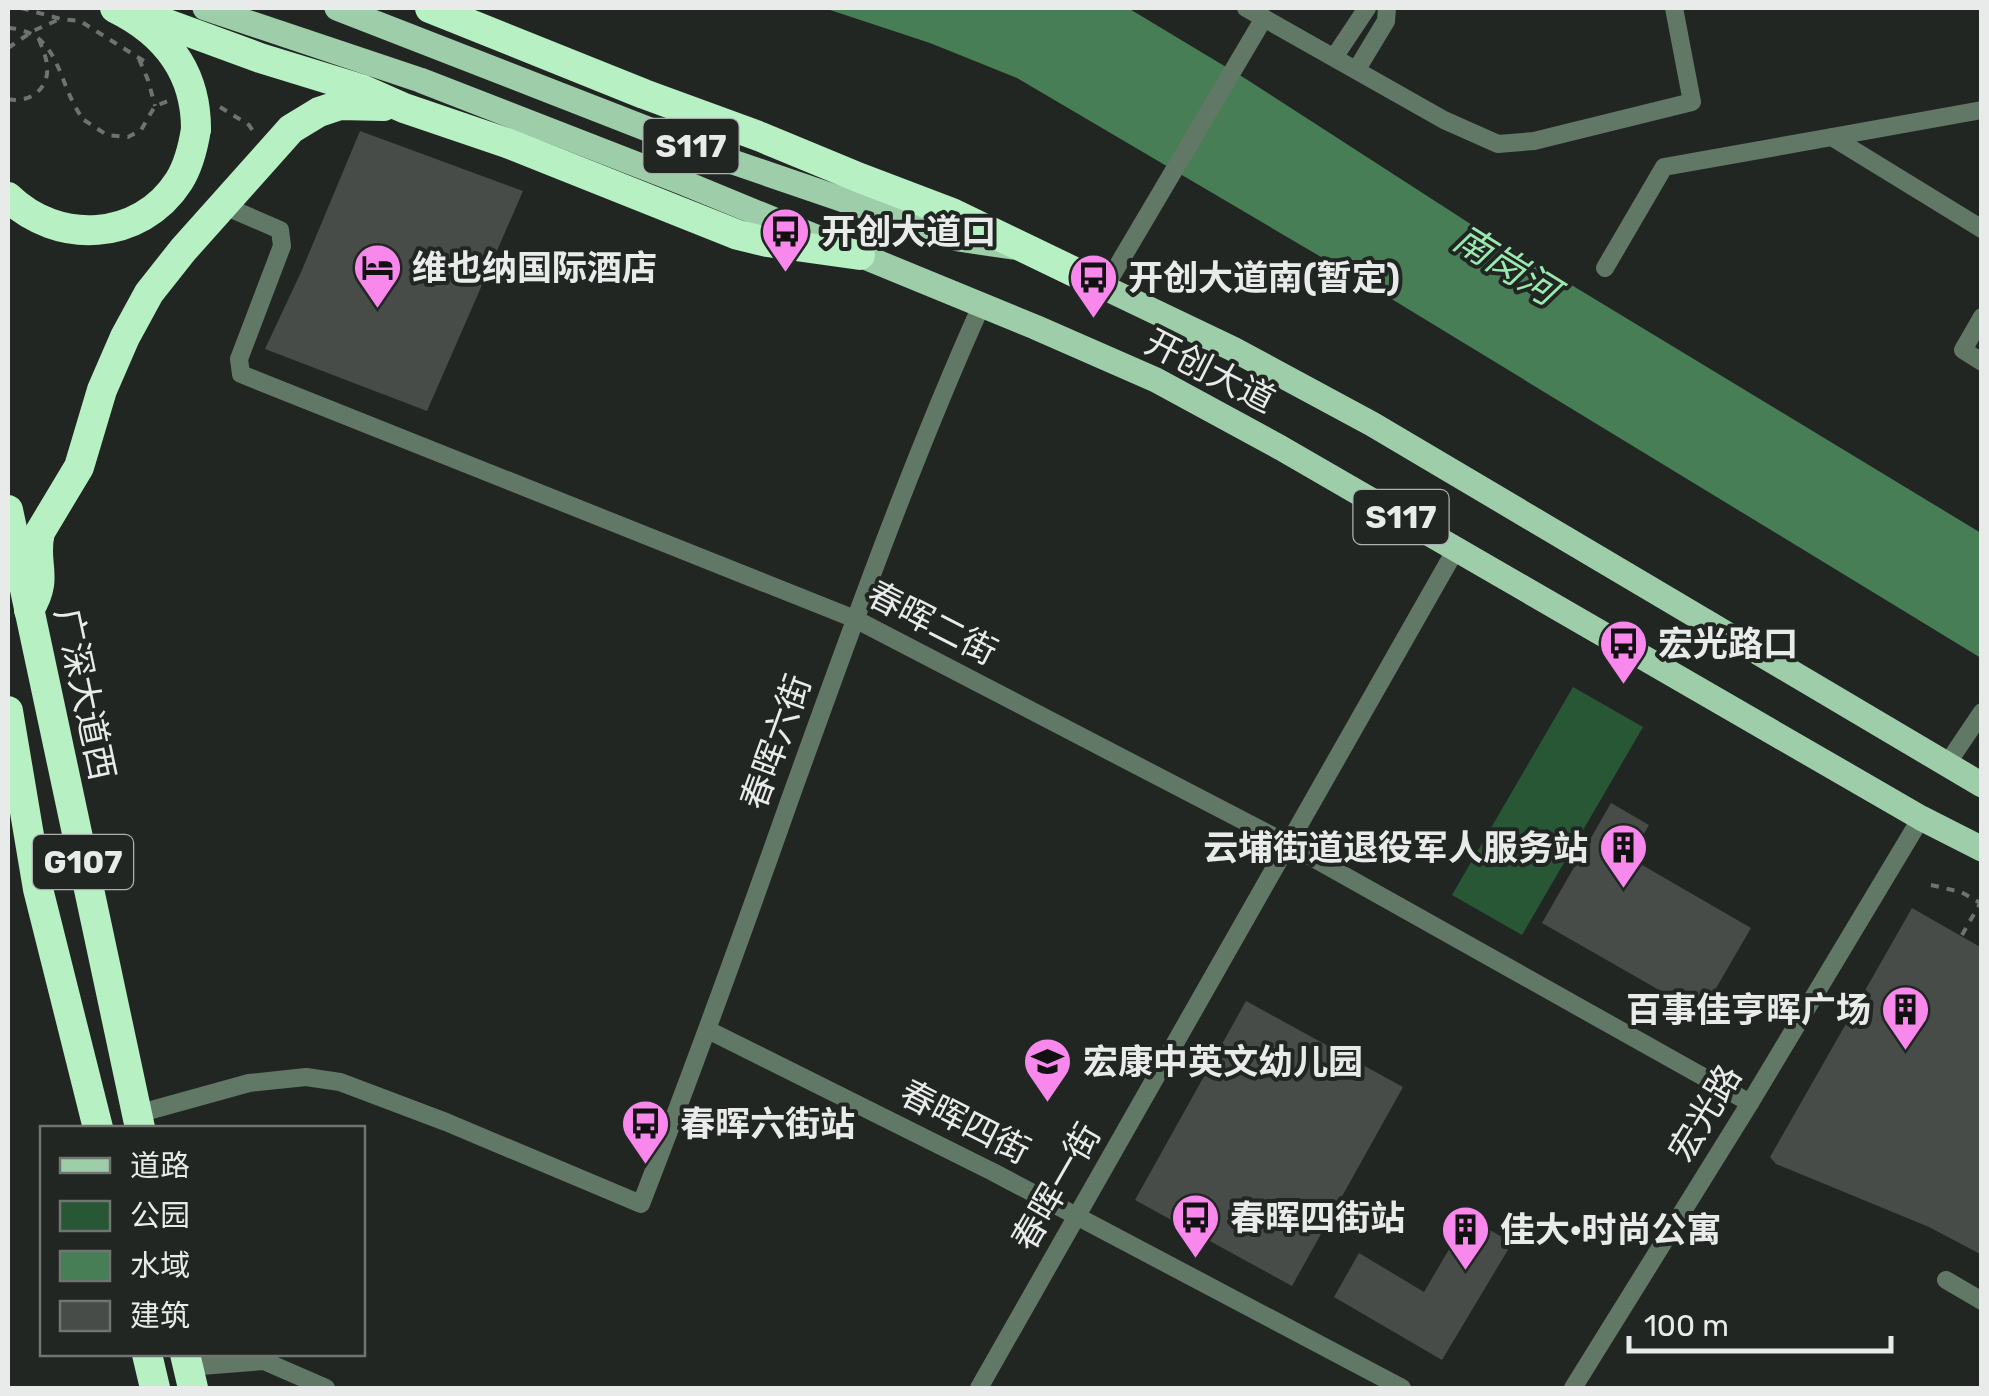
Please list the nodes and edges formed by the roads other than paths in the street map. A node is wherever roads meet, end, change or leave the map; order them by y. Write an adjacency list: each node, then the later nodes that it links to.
1 (105, 8): 11 (highway)
2 (116, 8): 17 (highway, bridge)
3 (188, 8): 11 (highway)
4 (336, 8): 22 (main road, 开创大道 / S117)
5 (430, 8): 22 (highway)
6 (1246, 8): 10 (street)
7 (1367, 8): 12 (street)
8 (1387, 8): 13 (street)
9 (1674, 8): 13 (street)
10 (1264, 18): 12 (street); 22 (street)
11 (204, 22): 14 (highway); 20 (main road, 开创大道 / S117)
12 (1335, 56): 13 (street)
13 (1357, 69)
14 (404, 108): 18 (highway); 20 (highway)
15 (1982, 110): 16 (street)
16 (1832, 138): 19 (street); 21 (street)
17 (8, 197)
18 (222, 205): 28 (highway); 29 (street, 春晖二街)
19 (1982, 230)
20 (860, 255): 23 (main road, 开创大道 / S117)
21 (1605, 268)
22 (1099, 284): 33 (main road, 开创大道 / S117)
23 (981, 306): 27 (main road, 开创大道 / S117); 29 (street, 春晖六街)
24 (1982, 317): 25 (street)
25 (1982, 362)
26 (8, 510): 28 (highway, 广深大道西 / G107)
27 (1456, 548): 36 (main road, 开创大道 / S117); 37 (street, 春晖一街)
28 (29, 610): 42 (highway, 广深大道西 / G107)
29 (855, 619): 37 (street, 春晖二街); 40 (street, 春晖六街)
30 (8, 711): 32 (highway, G107)
31 (1982, 712): 33 (street)
32 (10, 749): 43 (highway, G107)
33 (1947, 764): 34 (main road); 35 (main road, 开创大道 / S117)
34 (1982, 776)
35 (1982, 785)
36 (1921, 818): 38 (main road, 开创大道 / S117); 39 (main road); 41 (street, 宏光路)
37 (1288, 844): 41 (street, 春晖二街); 44 (street, 春晖一街)
38 (1982, 849)
39 (1982, 866)
40 (708, 1030): 42 (street, 春晖六街); 44 (street, 春晖四街)
41 (1750, 1102): 54 (street, 宏光路)
42 (138, 1121)
43 (97, 1126)
44 (1077, 1216): 49 (street, 春晖四街); 52 (street, 春晖一街)
45 (1946, 1280): 46 (street)
46 (1982, 1301)
47 (147, 1356): 50 (highway)
48 (189, 1370): 51 (street)
49 (1368, 1381): 53 (street, 春晖四街)
50 (155, 1388)
51 (326, 1388)
52 (979, 1388)
53 (1402, 1388)
54 (1574, 1388)

